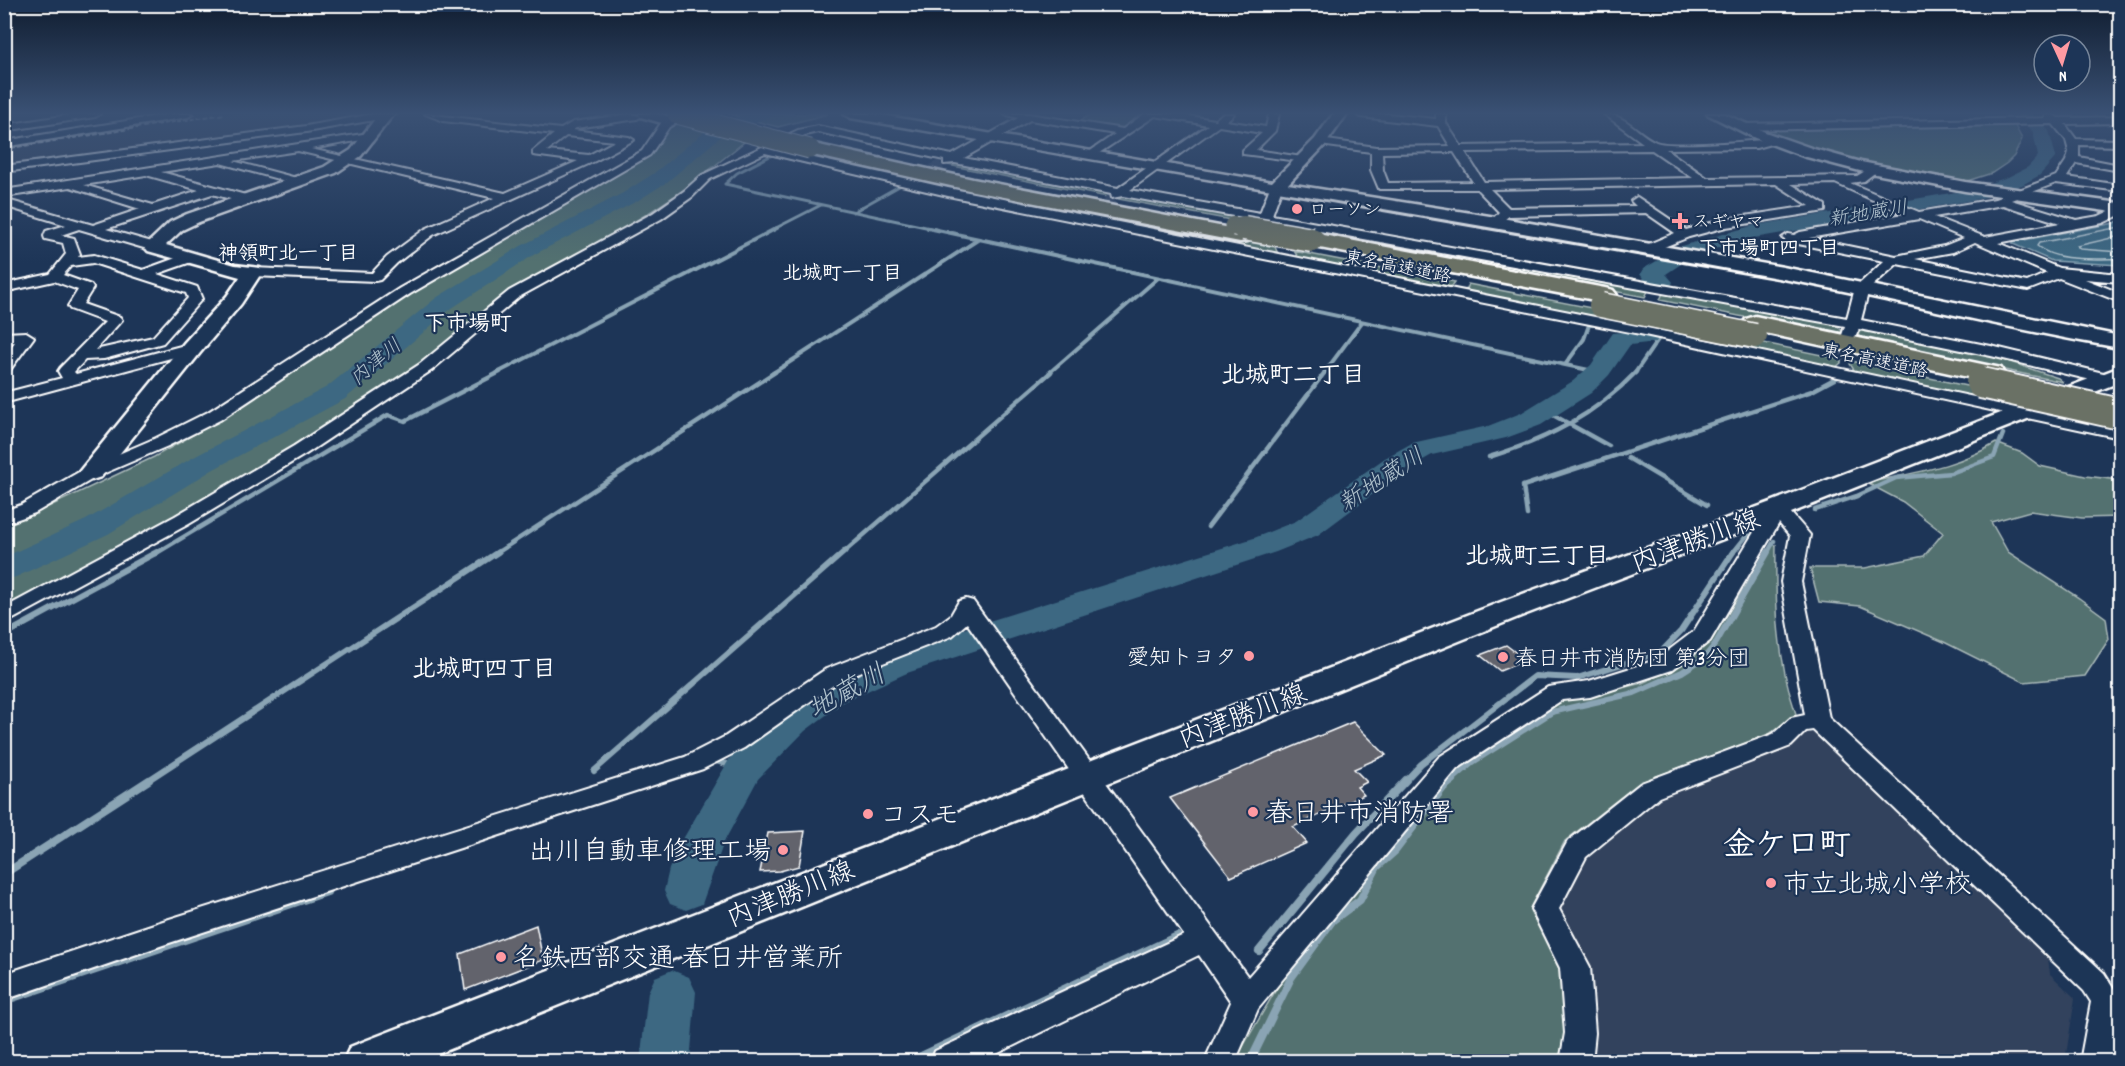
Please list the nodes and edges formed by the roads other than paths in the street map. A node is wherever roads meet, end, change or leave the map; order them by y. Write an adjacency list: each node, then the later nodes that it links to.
1 (84, 164): 25 (street)
2 (195, 164): 26 (street)
3 (232, 164): 31 (street)
4 (340, 164): 31 (street)
5 (358, 164): 42 (street)
6 (580, 164): 42 (street)
7 (627, 164): 85 (street)
8 (733, 164): 88 (street)
9 (830, 164): 59 (street)
10 (889, 164): 78 (highway, 東名高速道路, bridge)
11 (957, 164): 40 (street)
12 (1136, 164): 21 (street)
13 (1160, 164): 21 (street)
14 (1298, 164): 36 (street)
15 (1377, 164): 35 (street)
16 (1468, 164): 35 (street)
17 (1679, 164): 30 (street)
18 (1860, 164): 22 (street)
19 (2070, 164): 27 (street)
20 (2098, 164): 23 (street)
21 (1156, 167): 36 (street); 40 (street)
22 (1875, 168): 29 (street); 41 (street)
23 (2121, 168)
24 (4, 169): 25 (street)
25 (31, 172): 26 (street); 32 (street)
26 (144, 172): 34 (street); 38 (street)
27 (2060, 178): 37 (street); 41 (street)
28 (1778, 180): 29 (street); 30 (street); 53 (street)
29 (1833, 180): 48 (street)
30 (1704, 181): 33 (street)
31 (300, 182): 43 (street)
32 (4, 183)
33 (1617, 183): 35 (street); 46 (street)
34 (69, 184): 39 (street); 45 (street)
35 (1481, 186): 49 (street)
36 (1276, 187): 49 (street); 50 (street)
37 (2121, 188)
38 (211, 190): 43 (street); 45 (street)
39 (4, 194)
40 (1117, 195): 50 (street)
41 (2015, 196): 47 (street); 48 (street); 51 (street)
42 (505, 197): 61 (street)
43 (249, 200): 55 (street)
44 (4, 202): 52 (street)
45 (153, 209): 52 (street)
46 (1647, 209): 49 (street); 53 (street)
47 (2121, 209): 51 (street)
48 (1920, 216): 54 (street); 58 (street)
49 (1501, 217): 56 (street)
50 (1265, 218): 59 (street); 66 (street)
51 (2076, 225): 54 (street)
52 (85, 227): 55 (street); 60 (street)
53 (1684, 234): 56 (street)
54 (1980, 239): 58 (street); 62 (street)
55 (154, 247): 57 (street)
56 (1654, 250): 68 (street)
57 (189, 258): 61 (street); 63 (street)
58 (1893, 260): 62 (street); 68 (street)
59 (1291, 261): 71 (street)
60 (67, 262): 63 (street); 64 (street)
61 (253, 272): 75 (street)
62 (2060, 272): 65 (street); 69 (street)
63 (143, 275): 76 (street)
64 (55, 277): 67 (street); 76 (street)
65 (2121, 278)
66 (1656, 287): 70 (street); 71 (street)
67 (4, 288)
68 (1862, 288): 70 (street); 74 (street)
69 (2121, 298)
70 (1853, 323): 72 (street); 80 (street)
71 (1640, 330): 82 (street)
72 (1850, 337)
73 (4, 338): 77 (street)
74 (2121, 342)
75 (192, 348): 79 (street); 85 (street)
76 (81, 356): 79 (street)
77 (4, 367)
78 (1986, 378): 80 (highway, 東名高速道路); 83 (highway, 東名高速道路, bridge)
79 (72, 380): 81 (street)
80 (2117, 384): 82 (street, 内津勝川線)
81 (4, 398)
82 (2022, 411): 84 (street); 86 (street, 内津勝川線)
83 (2121, 414)
84 (2121, 433)
85 (92, 472): 87 (street)
86 (1777, 509): 89 (street); 90 (street, 内津勝川線); 93 (street)
87 (4, 518)
88 (4, 617)
89 (1818, 721): 97 (street); 98 (street)
90 (1087, 776): 91 (street); 92 (street); 94 (street, 内津勝川線)
91 (1204, 939): 93 (street); 95 (street)
92 (4, 987)
93 (1247, 1000): 96 (street)
94 (365, 1062)
95 (946, 1062)
96 (1219, 1062)
97 (1576, 1062)
98 (2096, 1062)

